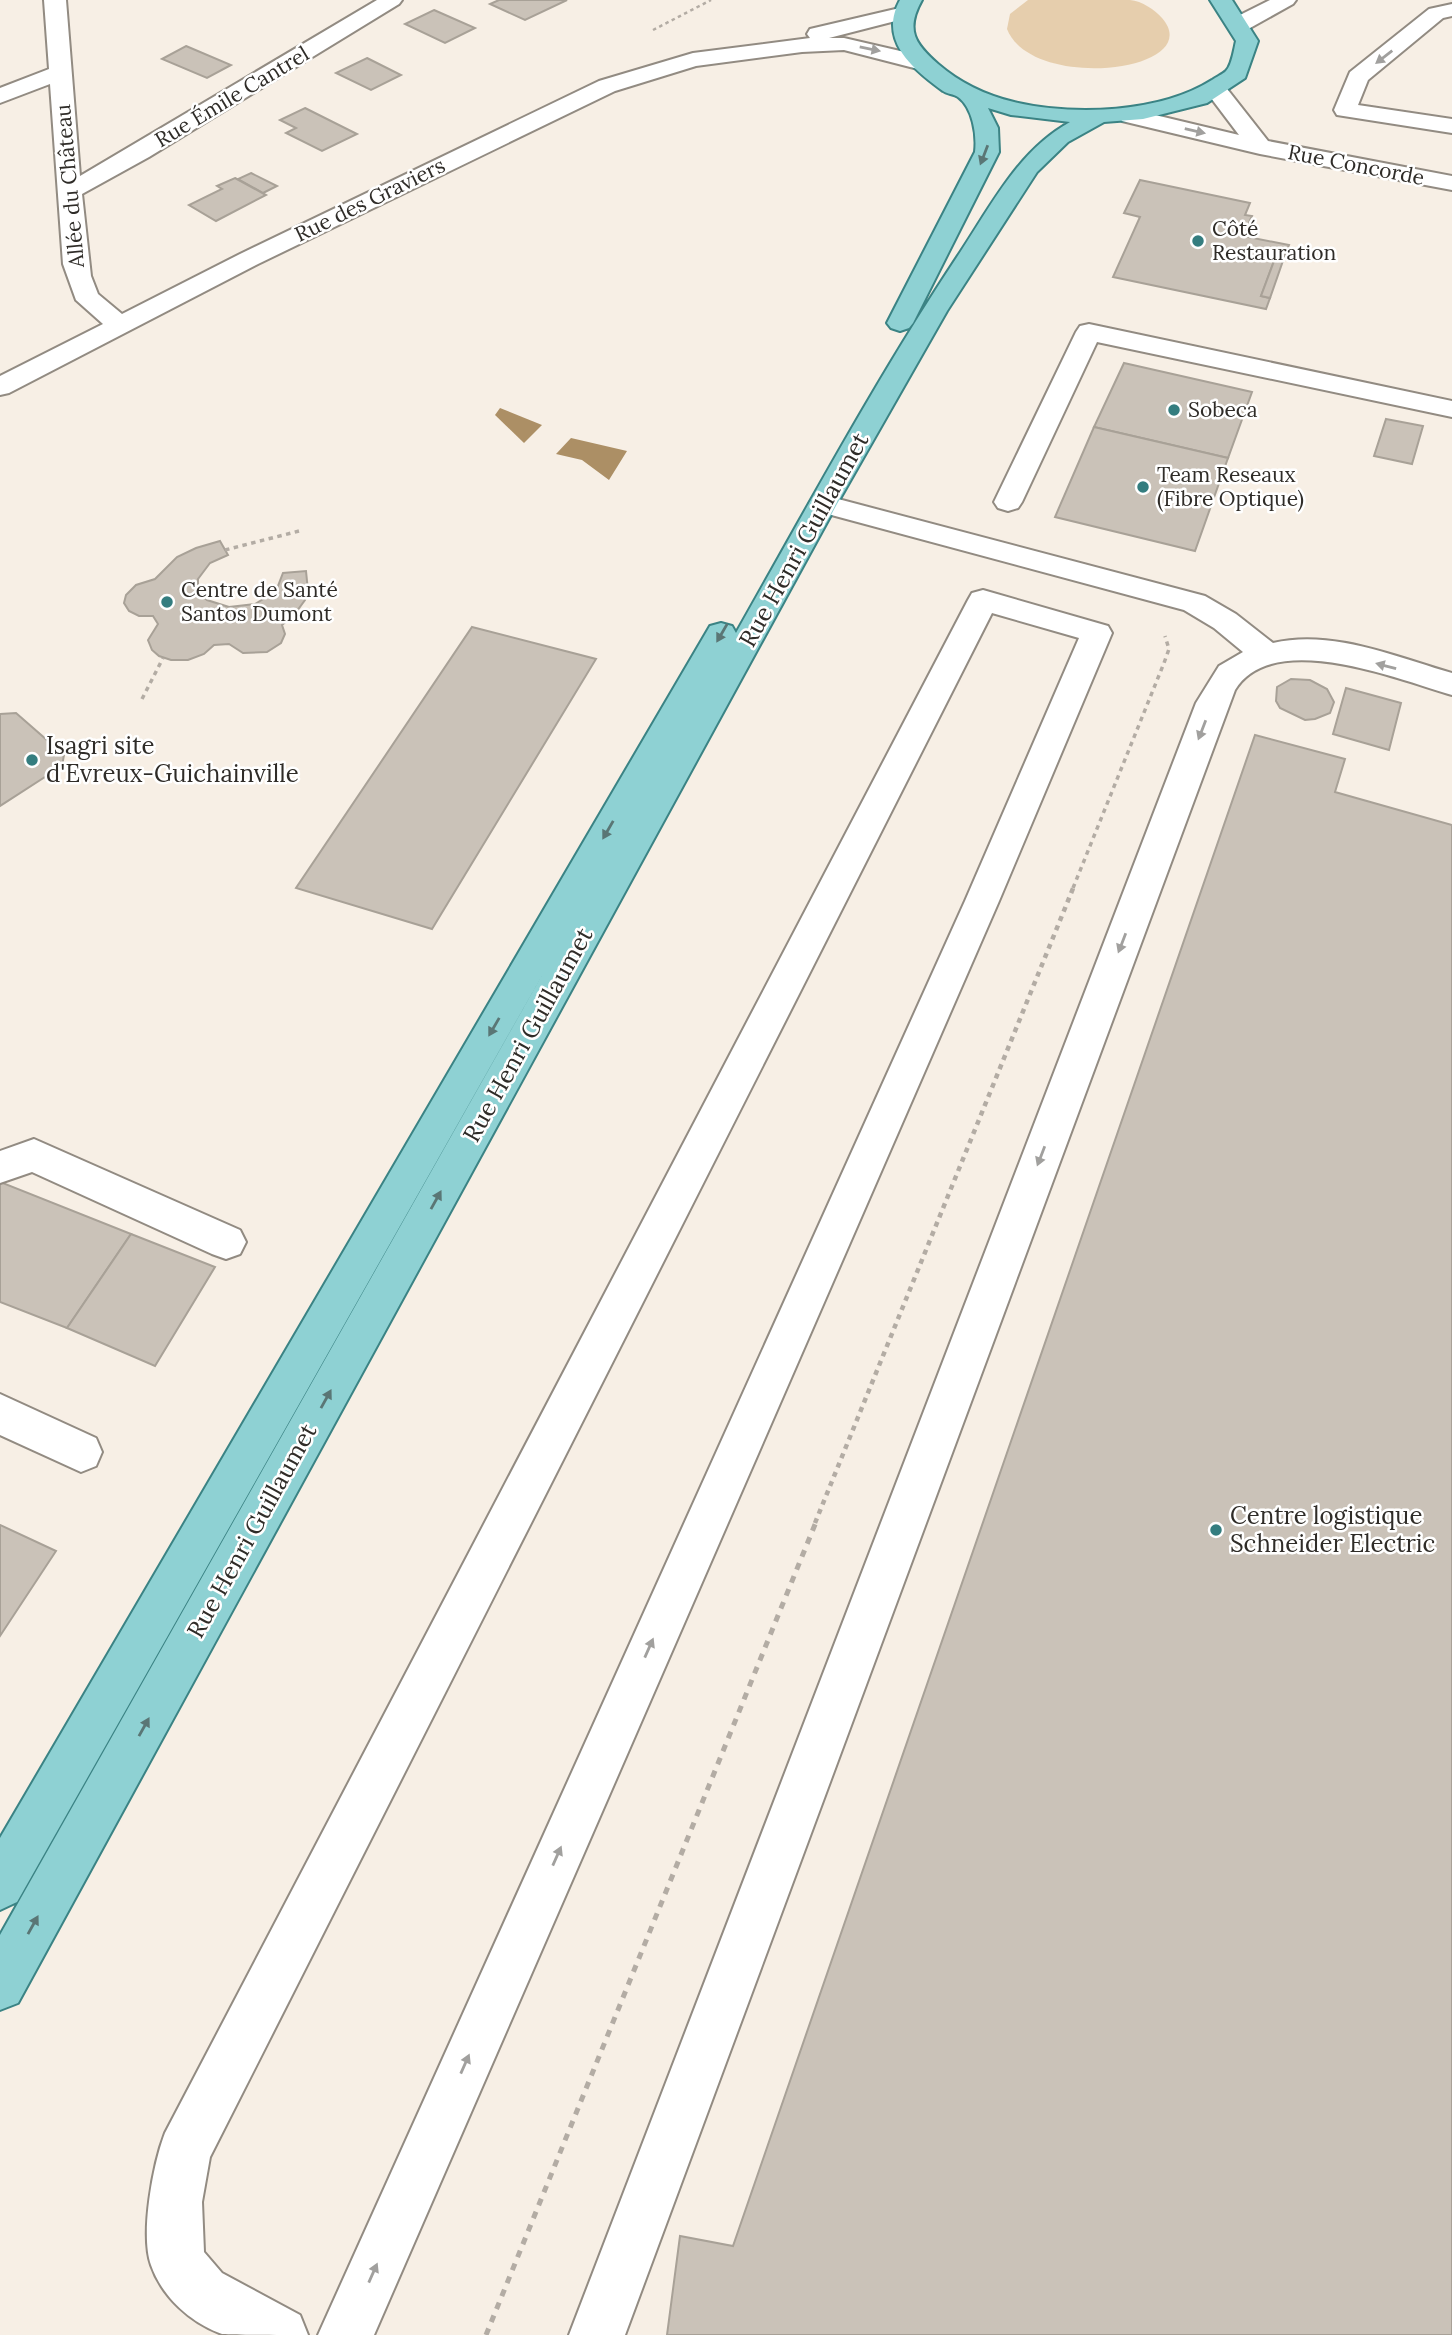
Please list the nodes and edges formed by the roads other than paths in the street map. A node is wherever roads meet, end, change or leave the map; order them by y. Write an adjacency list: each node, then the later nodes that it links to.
1 (55, 0): 10 (street, Allée du Château)
2 (392, 0): 18 (street, Rue Émile Cantrel)
3 (1222, 0): 7 (main road)
4 (1286, 0): 7 (street)
5 (907, 6): 8 (street); 9 (main road)
6 (1436, 8): 15 (street, one-way to 15)
7 (1242, 23): 11 (main road)
8 (753, 50): 9 (street, one-way to 9); 19 (street, Rue des Graviers)
9 (918, 62): 12 (main road)
10 (60, 73): 13 (street); 18 (street, Allée du Château)
11 (1216, 90): 14 (main road); 16 (street)
12 (967, 94): 14 (main road); 30 (main road, Rue Henri Guillaumet, one-way to 30)
13 (0, 96)
14 (1113, 117): 16 (street, Rue Concorde, one-way to 16); 23 (main road, Rue Henri Guillaumet)
15 (1452, 126)
16 (1260, 147): 17 (street, Rue Concorde)
17 (1452, 183)
18 (71, 191): 19 (street, Allée du Château)
19 (119, 324): 20 (street, Rue des Graviers)
20 (0, 387)
21 (1452, 409): 22 (street)
22 (1008, 502)
23 (823, 504): 24 (street); 31 (main road, Rue Henri Guillaumet, one-way to 23)
24 (1265, 653): 25 (street, one-way to 24); 34 (street, one-way to 34)
25 (1452, 684)
26 (0, 1167): 27 (street)
27 (226, 1241)
28 (0, 1414): 29 (street)
29 (81, 1452)
30 (0, 1885)
31 (0, 1985)
32 (281, 2335): 33 (street, one-way to 32)
33 (346, 2335)
34 (597, 2335)

